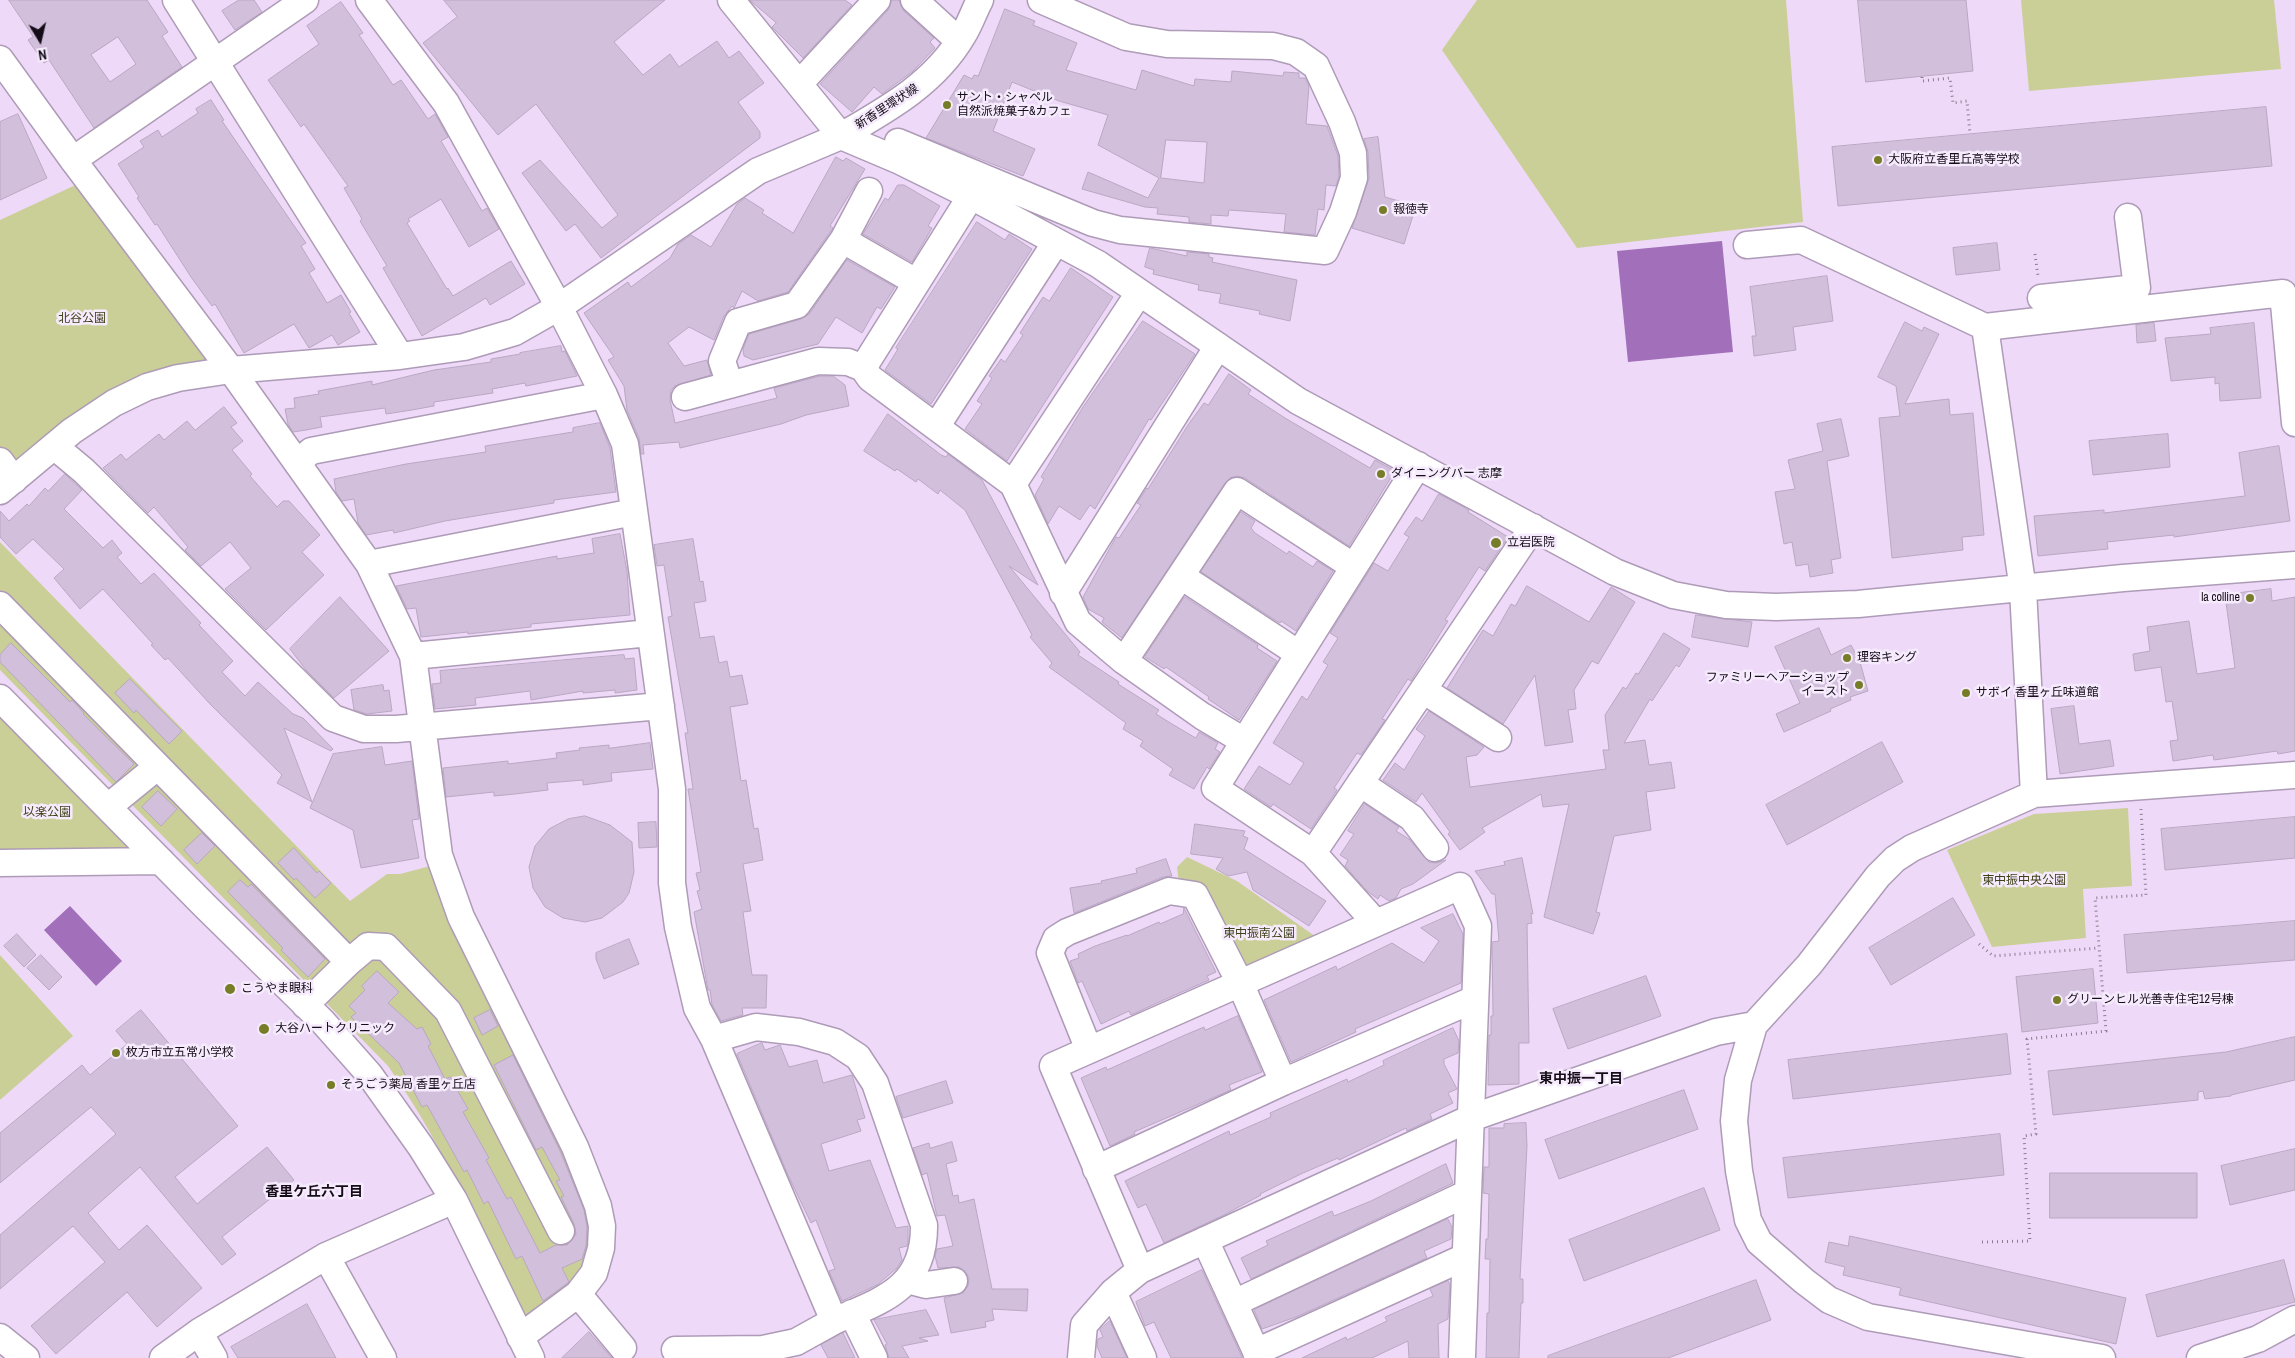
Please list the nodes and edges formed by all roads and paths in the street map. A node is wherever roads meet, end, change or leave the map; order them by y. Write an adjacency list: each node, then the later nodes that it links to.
1 (176, 0): 11 (street)
2 (305, 0): 11 (street)
3 (368, 0): 28 (street)
4 (731, 0): 13 (street)
5 (877, 0): 13 (street)
6 (914, 0): 9 (street)
7 (980, 0): 9 (street, 新香里環状線)
8 (1041, 0): 14 (street)
9 (959, 41): 14 (street, 新香里環状線)
10 (0, 58): 16 (street)
11 (216, 62): 16 (street); 31 (street)
12 (1922, 77): 15 (path)
13 (799, 84): 14 (street)
14 (850, 131): 18 (street); 28 (street, 新香里環状線)
15 (1970, 134)
16 (73, 160): 33 (street)
17 (869, 191): 20 (street)
18 (971, 196): 21 (street); 24 (street)
19 (2128, 217): 27 (street)
20 (843, 240): 24 (street); 34 (street)
21 (1056, 242): 25 (street); 38 (street)
22 (1747, 246): 29 (street)
23 (2036, 254): 27 (path)
24 (916, 282): 32 (street)
25 (1138, 292): 30 (street); 43 (street)
26 (2289, 292): 27 (street); 37 (street)
27 (2042, 300): 29 (street)
28 (559, 307): 31 (street, 新香里環状線); 35 (street)
29 (1985, 327): 50 (street)
30 (1218, 346): 41 (street); 51 (street)
31 (400, 356): 33 (street, 新香里環状線)
32 (863, 368): 34 (street); 38 (street)
33 (231, 370): 39 (street, 新香里環状線); 40 (street)
34 (730, 385): 36 (street)
35 (604, 395): 40 (street); 44 (street)
36 (685, 397)
37 (2295, 423)
38 (936, 427): 43 (street)
39 (54, 446): 42 (street, 新香里環状線); 60 (street)
40 (297, 463): 46 (street)
41 (1418, 465): 45 (street); 48 (street)
42 (5, 477)
43 (1013, 484): 51 (street)
44 (634, 512): 46 (street); 53 (street)
45 (1534, 527): 50 (street); 57 (street)
46 (368, 564): 55 (street)
47 (2295, 565): 50 (street)
48 (1354, 566): 49 (street); 54 (street)
49 (1181, 576): 54 (street); 56 (street)
50 (2023, 590): 67 (street)
51 (1063, 593): 56 (street)
52 (0, 606): 63 (street)
53 (650, 633): 55 (street); 59 (street)
54 (1299, 654): 62 (street)
55 (413, 656): 60 (street)
56 (1124, 661): 62 (street)
57 (1423, 690): 61 (street); 65 (street)
58 (0, 698): 68 (street)
59 (661, 706): 60 (street); 81 (street)
60 (422, 727): 97 (street)
61 (1498, 738)
62 (1244, 741): 70 (street)
63 (157, 767): 68 (street); 76 (street)
64 (2295, 775): 66 (street)
65 (1360, 783): 69 (street); 70 (street)
66 (2140, 786): 67 (street); 75 (path)
67 (2034, 794): 80 (street)
68 (108, 808): 71 (street)
69 (1435, 848)
70 (1313, 853): 73 (street)
71 (161, 861): 72 (street); 79 (street)
72 (0, 863)
73 (1376, 923): 77 (street); 78 (street)
74 (1979, 944): 75 (path)
75 (2099, 948): 90 (path)
76 (349, 962): 79 (street); 88 (street)
77 (1240, 983): 82 (street); 82 (street); 83 (street)
78 (1475, 998): 83 (street); 84 (street)
79 (305, 1005): 87 (street)
80 (1754, 1025): 84 (street); 115 (street)
81 (714, 1038): 94 (street); 99 (street)
82 (1089, 1050): 85 (street)
83 (1282, 1082): 85 (street)
84 (1471, 1118): 86 (street); 89 (street)
85 (1096, 1168): 93 (street)
86 (1468, 1193): 92 (street); 98 (street)
87 (454, 1200): 91 (street); 103 (street)
88 (561, 1231)
89 (1205, 1240): 93 (street); 98 (street)
90 (1982, 1242)
91 (326, 1256): 101 (street); 111 (street)
92 (1465, 1257): 106 (street); 107 (street)
93 (1140, 1270): 96 (street)
94 (907, 1280): 95 (street); 99 (street)
95 (954, 1281)
96 (1113, 1292): 113 (street); 114 (street)
97 (578, 1294): 103 (street); 104 (street)
98 (1234, 1303): 106 (street)
99 (843, 1317): 105 (street); 112 (street)
100 (2295, 1319): 116 (street)
101 (199, 1332): 109 (street); 110 (street)
102 (0, 1337): 108 (street)
103 (526, 1347)
104 (624, 1348)
105 (675, 1350)
106 (1258, 1355)
107 (1462, 1356)
108 (26, 1358)
109 (163, 1358)
110 (214, 1358)
111 (383, 1358)
112 (874, 1358)
113 (1080, 1358)
114 (1143, 1358)
115 (2102, 1358)
116 (2200, 1358)

